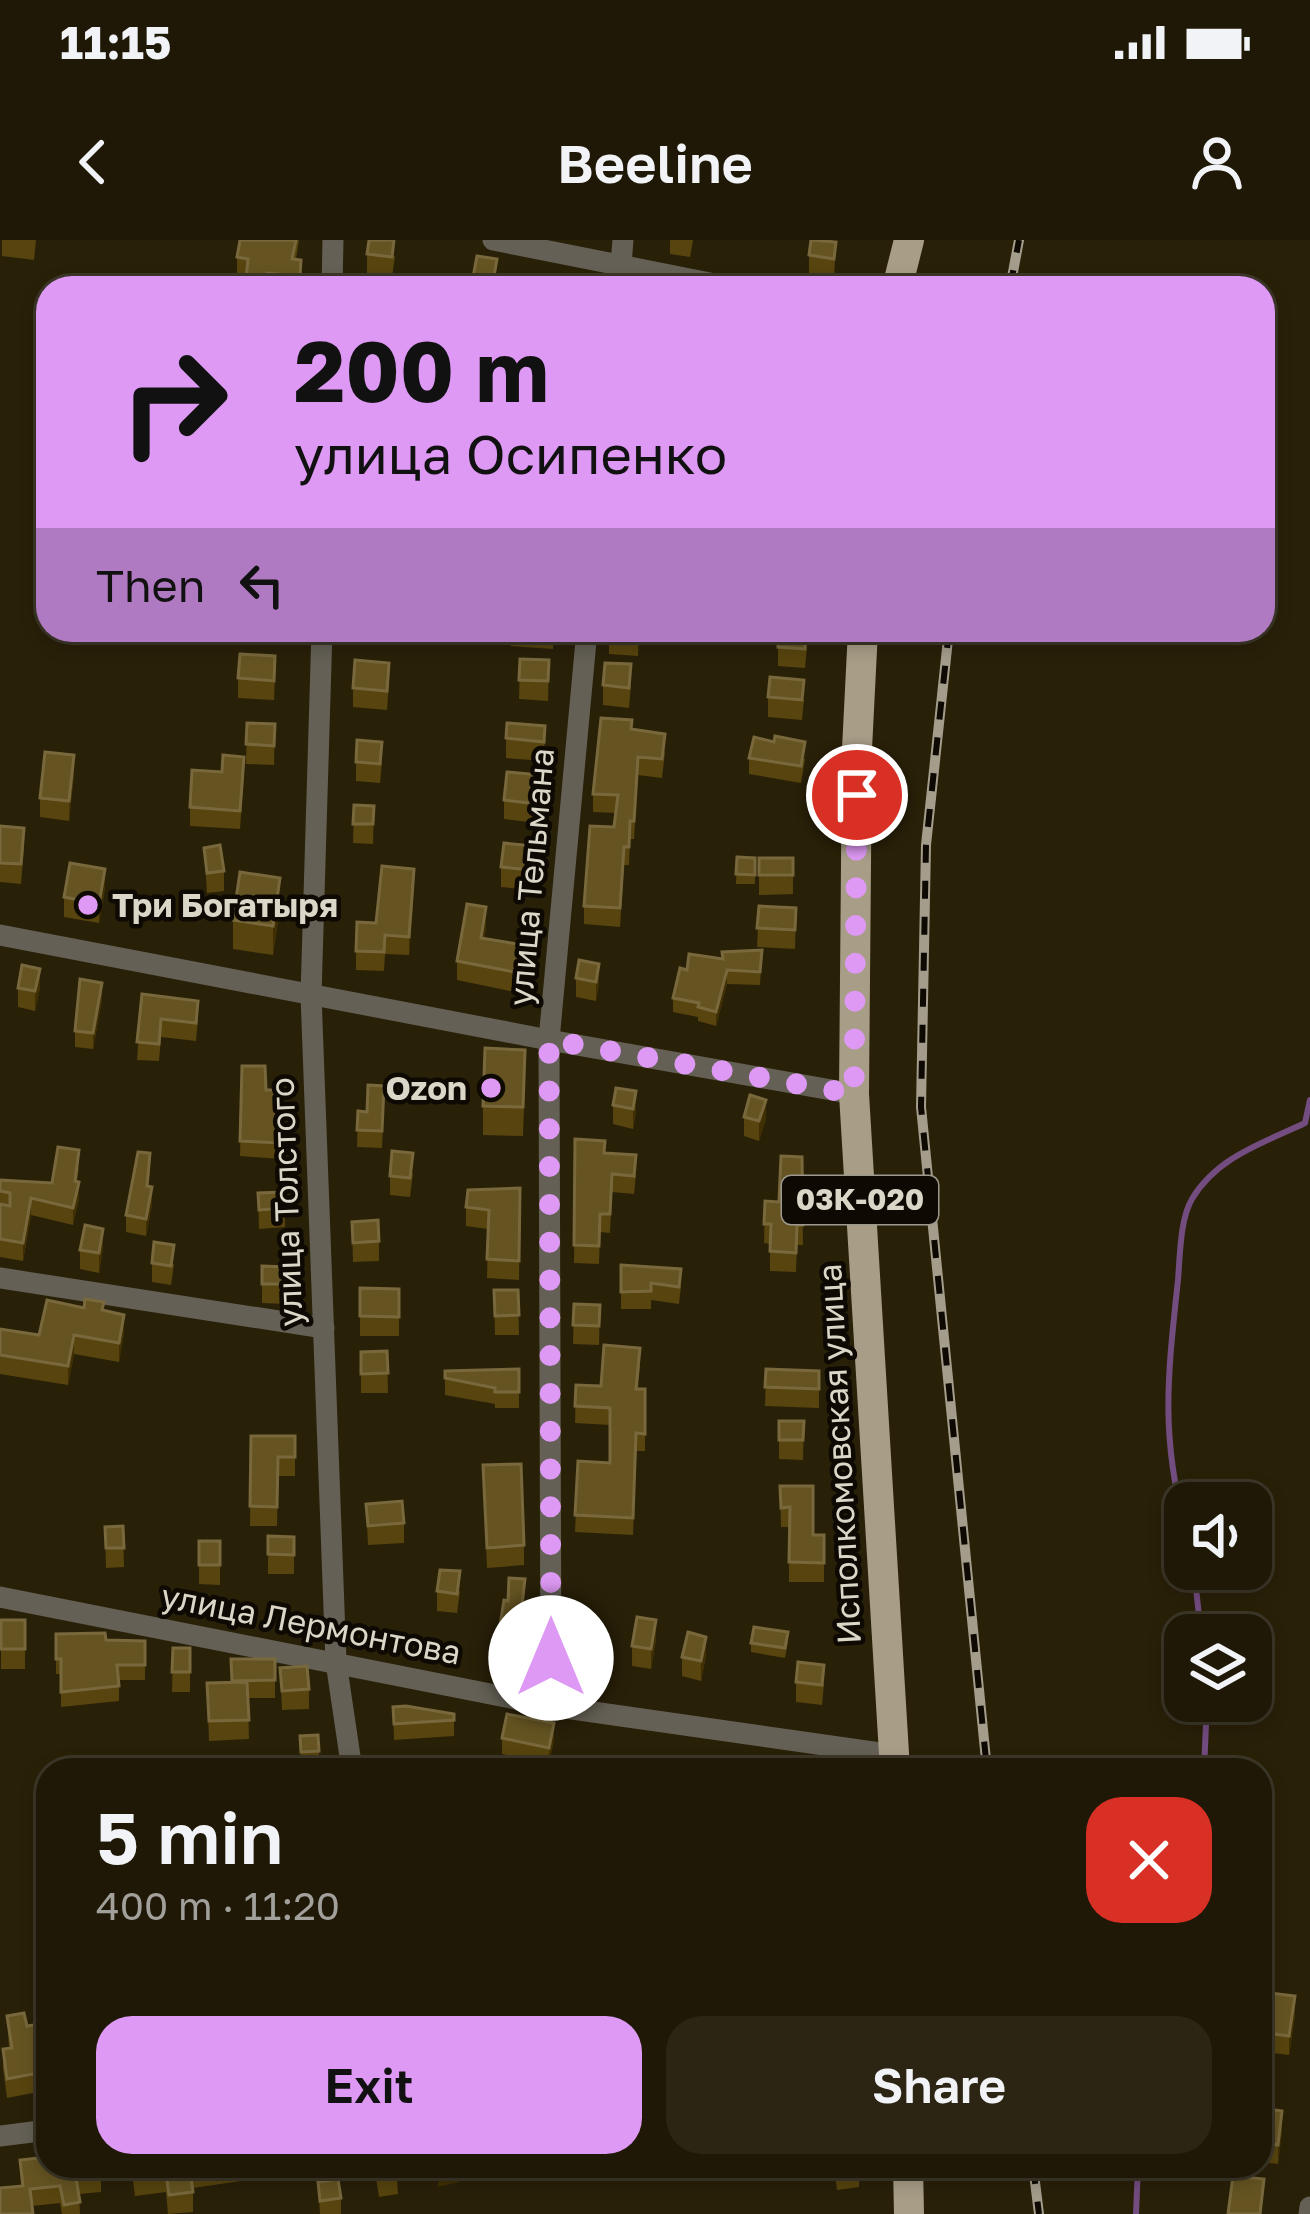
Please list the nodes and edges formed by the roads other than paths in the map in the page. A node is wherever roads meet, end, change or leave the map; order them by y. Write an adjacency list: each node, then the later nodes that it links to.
1 (333, 240): 5 (street)
2 (493, 240): 6 (street)
3 (623, 240): 7 (street)
4 (909, 240): 8 (main road)
5 (332, 276)
6 (613, 276)
7 (620, 276)
8 (900, 276)
9 (322, 642): 13 (street, улица Толстого)
10 (586, 642): 14 (street, улица Тельмана)
11 (862, 642): 15 (main road, Исполкомовская улица / 03К-020)
12 (0, 935): 13 (street)
13 (311, 995): 14 (street); 17 (street, улица Толстого)
14 (549, 1040): 15 (street); 20 (street, улица Тельмана)
15 (854, 1094): 23 (main road, Исполкомовская улица / 03К-020)
16 (0, 1278): 17 (street)
17 (323, 1328): 19 (street, улица Толстого)
18 (0, 1597): 19 (street, улица Лермонтова)
19 (336, 1662): 20 (street, улица Лермонтова); 21 (street, улица Толстого)
20 (551, 1706): 22 (street, улица Лермонтова)
21 (350, 1758)
22 (865, 1758)
23 (895, 1758)
24 (36, 2132): 25 (street)
25 (0, 2136)
26 (906, 2178): 27 (main road)
27 (901, 2213)

